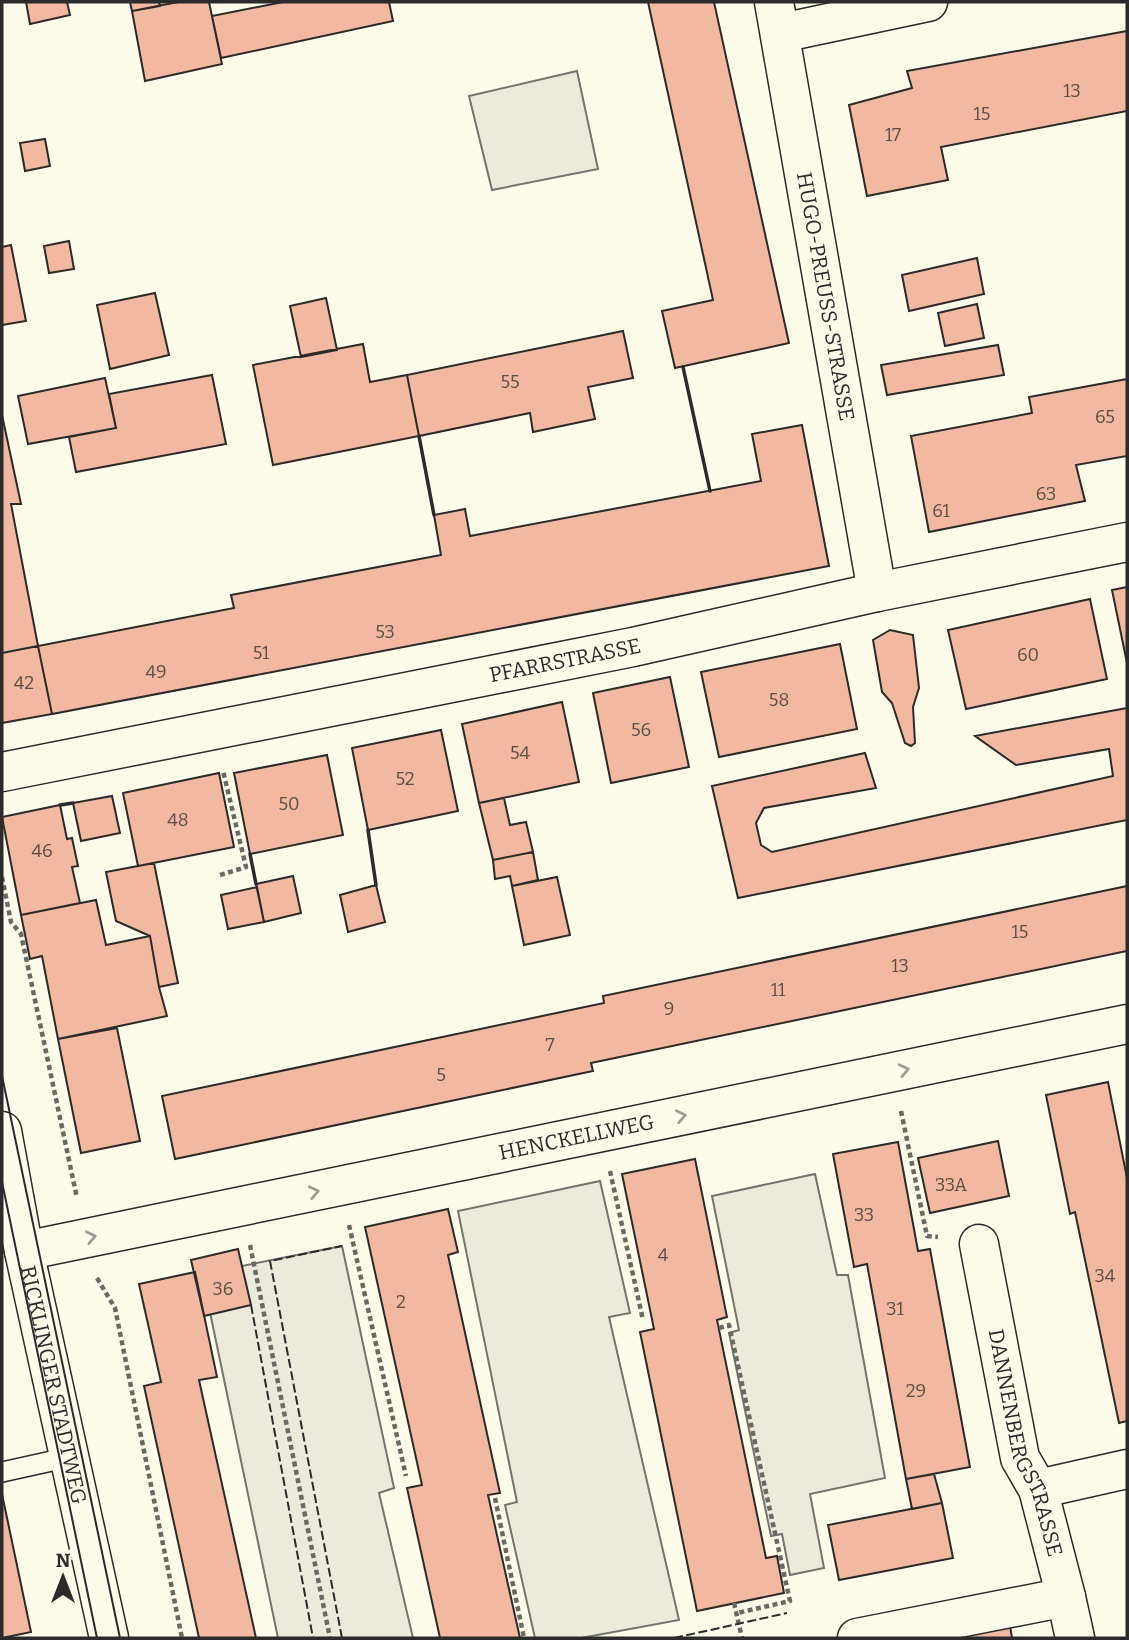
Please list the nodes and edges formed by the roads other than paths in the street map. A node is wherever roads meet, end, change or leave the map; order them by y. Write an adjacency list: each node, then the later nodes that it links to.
1 (928, 2): 2 (street)
2 (777, 17): 4 (street, HUGO-PREUSS-STRASSE)
3 (1127, 542): 4 (street, PFARRSTRASSE)
4 (877, 592): 5 (street, PFARRSTRASSE)
5 (2, 772)
6 (1127, 1024): 9 (street, HENCKELLWEG, one-way to 6)
7 (2, 1131): 9 (street, RICKLINGER STADTWEG)
8 (979, 1244): 13 (street, DANNENBERGSTRASSE)
9 (24, 1251): 10 (street, RICKLINGER STADTWEG)
10 (70, 1457): 12 (lane); 15 (street, RICKLINGER STADTWEG)
11 (1127, 1469): 13 (street)
12 (2, 1472)
13 (1038, 1489): 14 (street, DANNENBERGSTRASSE)
14 (1066, 1597): 16 (street); 17 (street, DANNENBERGSTRASSE)
15 (109, 1638)
16 (857, 1638)
17 (1075, 1638)

